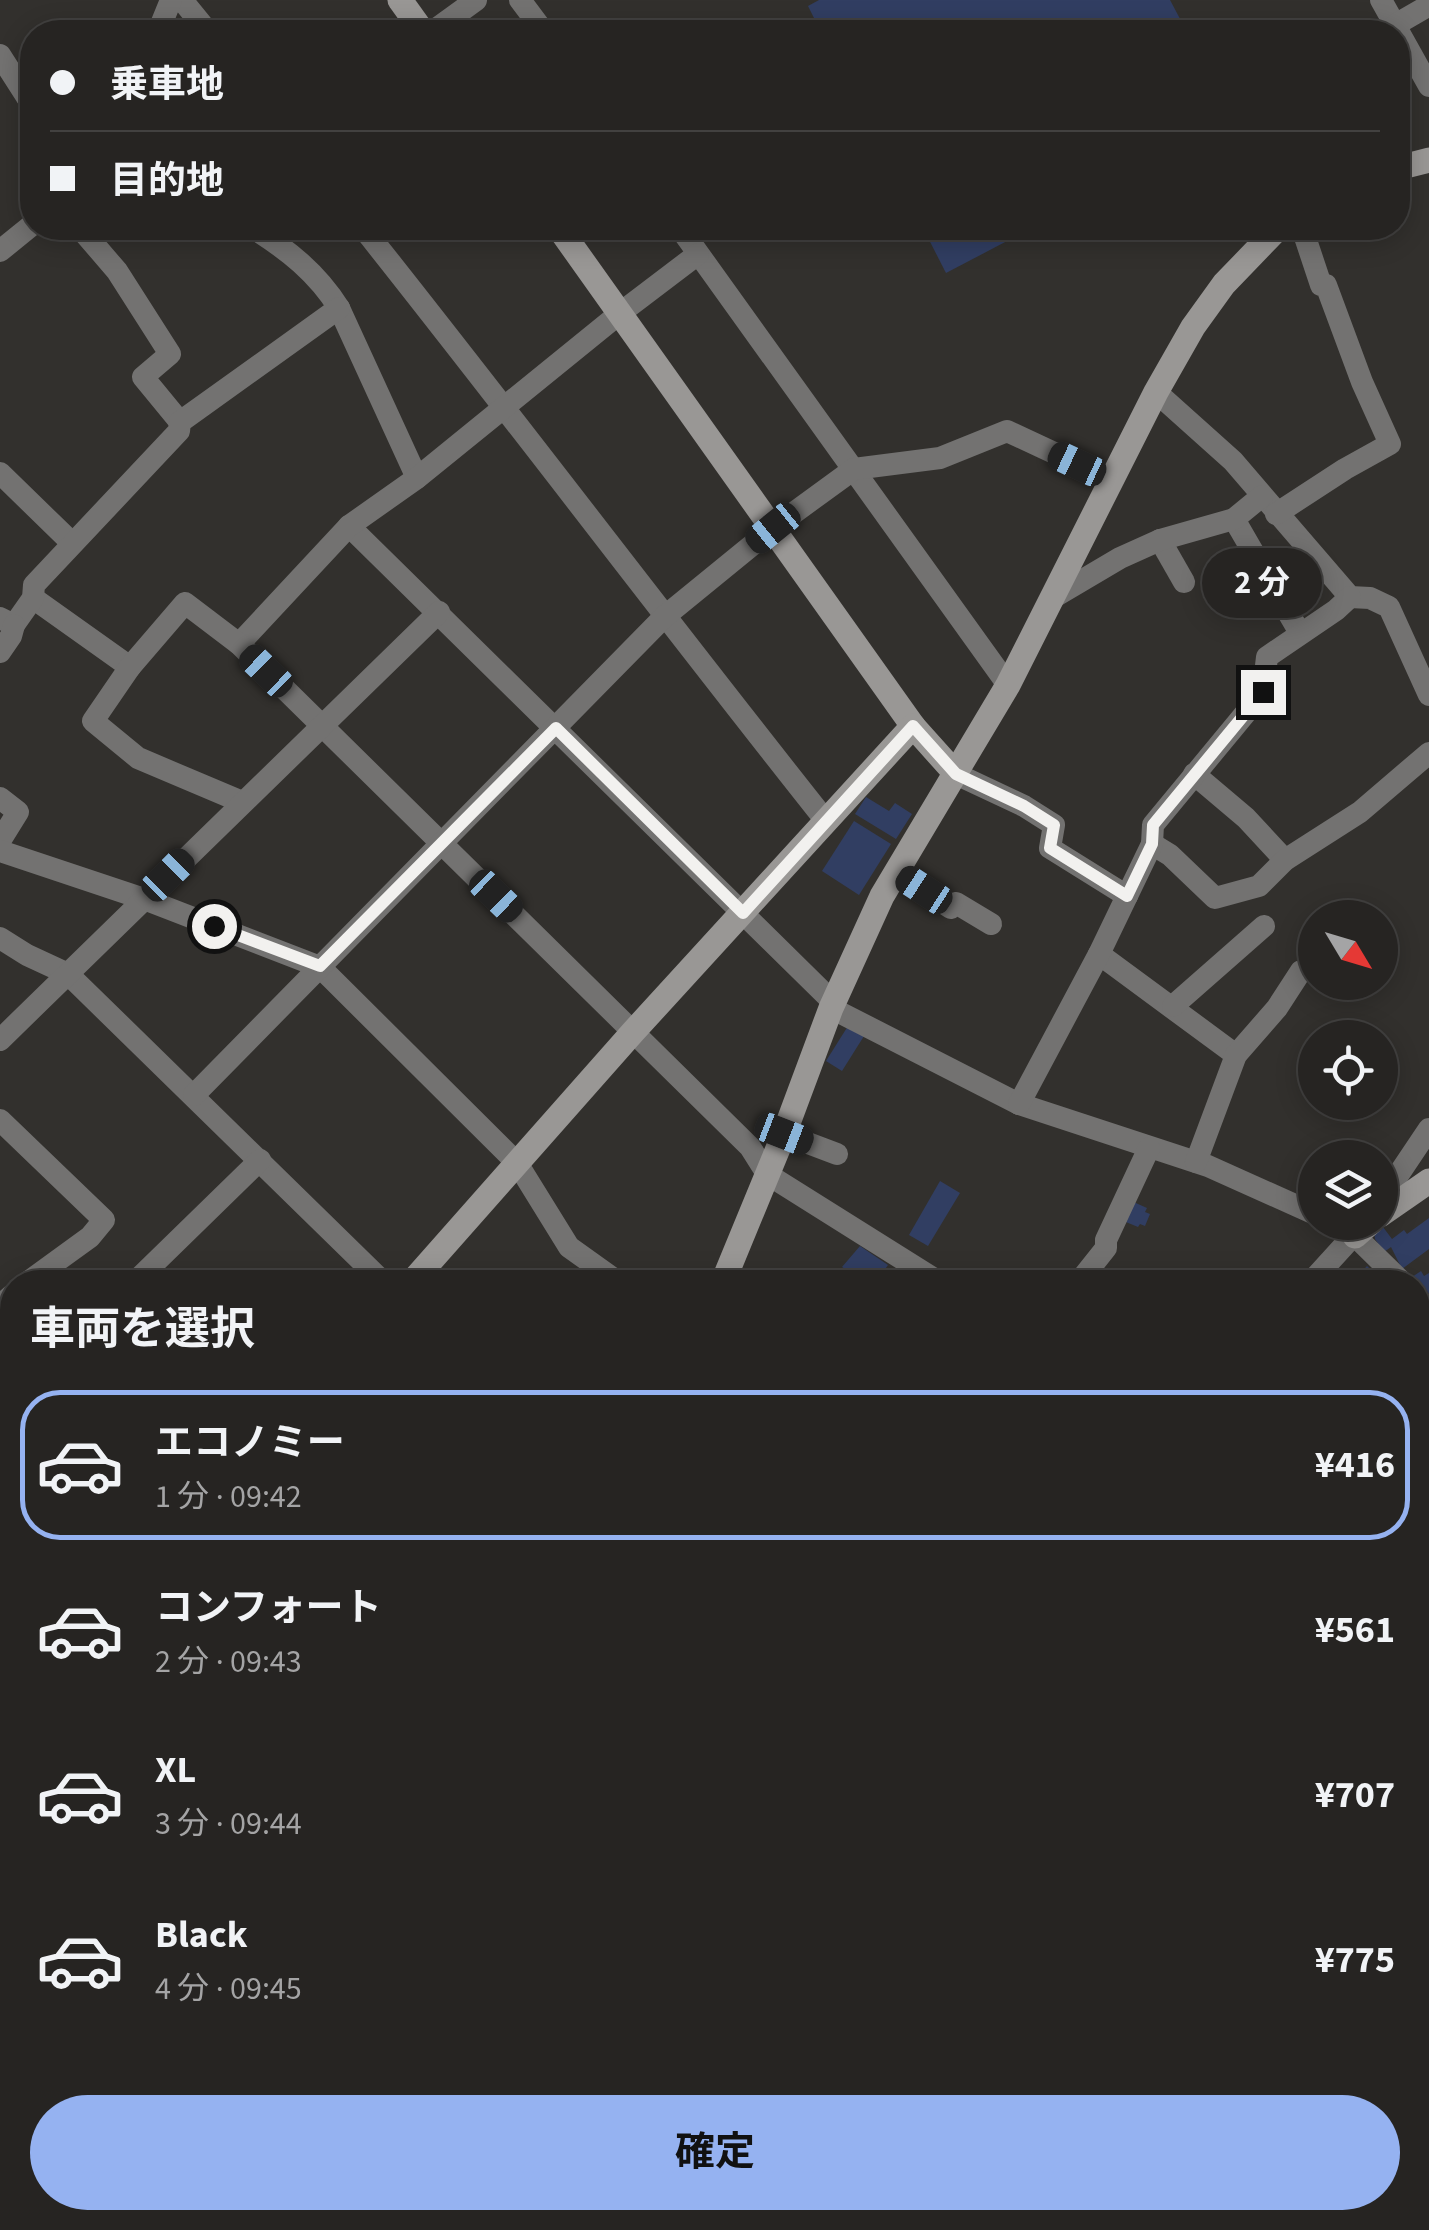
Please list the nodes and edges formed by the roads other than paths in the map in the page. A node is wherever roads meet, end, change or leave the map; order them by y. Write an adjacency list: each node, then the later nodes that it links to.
1 (182, 0): 4 (street)
2 (476, 0): 5 (street)
3 (1428, 6): 6 (street)
4 (198, 20)
5 (448, 20)
6 (1405, 20)
7 (1410, 52): 10 (street)
8 (0, 55): 9 (street)
9 (20, 86)
10 (1429, 86)
11 (20, 235): 19 (street)
12 (90, 240): 25 (street)
13 (271, 240): 21 (street)
14 (372, 240): 24 (street)
15 (567, 240): 22 (street)
16 (688, 240): 20 (street)
17 (1266, 240): 23 (street)
18 (1306, 240): 30 (street)
19 (0, 251)
20 (698, 254): 22 (street); 26 (street)
21 (340, 308): 25 (street); 28 (street)
22 (619, 314): 24 (street); 33 (street)
23 (1156, 392): 29 (street); 30 (street)
24 (505, 408): 28 (street); 41 (street)
25 (180, 422): 35 (street)
26 (854, 469): 29 (street); 33 (street); 48 (street)
27 (0, 473): 35 (street)
28 (417, 478): 32 (street)
29 (1112, 480): 38 (street)
30 (1269, 505): 31 (street); 37 (street)
31 (1234, 519): 34 (street); 43 (street)
32 (349, 526): 40 (street); 44 (street)
33 (773, 528): 41 (street); 51 (street)
34 (1160, 540): 36 (street); 38 (street)
35 (72, 544): 39 (street)
36 (1184, 582)
37 (1350, 596): 43 (street); 46 (street)
38 (1054, 597): 48 (street)
39 (33, 598): 42 (street); 47 (street)
40 (438, 612): 50 (street); 52 (street)
41 (664, 617): 52 (street); 58 (street)
42 (7, 621): 45 (street)
43 (1300, 634): 55 (street)
44 (239, 644): 47 (street); 50 (street)
45 (0, 652)
46 (1420, 652): 49 (street)
47 (130, 667): 57 (street)
48 (1008, 685): 54 (street)
49 (1429, 695)
50 (322, 726): 57 (street); 60 (street)
51 (913, 726): 54 (street); 58 (street)
52 (556, 728): 60 (street); 67 (street)
53 (1429, 753): 63 (street)
54 (956, 774): 64 (street); 65 (street)
55 (1194, 774): 61 (street); 63 (street)
56 (0, 798): 59 (street)
57 (242, 802): 66 (street)
58 (826, 821): 67 (street)
59 (0, 841)
60 (440, 842): 72 (street); 77 (street)
61 (1152, 844): 63 (street); 65 (street)
62 (0, 851): 66 (street)
63 (1285, 860)
64 (896, 872): 68 (street); 75 (street)
65 (1127, 896): 71 (street)
66 (144, 899): 72 (street); 73 (street)
67 (743, 913): 75 (street); 77 (street)
68 (992, 924)
69 (1264, 926): 76 (street)
70 (0, 938): 73 (street)
71 (1099, 954): 76 (street); 81 (street)
72 (320, 966): 80 (street); 89 (street)
73 (68, 974): 78 (street); 80 (street)
74 (1298, 976): 79 (street)
75 (832, 1005): 81 (street); 84 (street)
76 (1173, 1006): 79 (street)
77 (633, 1032): 89 (street); 90 (street)
78 (0, 1040)
79 (1236, 1056): 88 (street)
80 (194, 1095): 87 (street)
81 (1020, 1104): 85 (street)
82 (0, 1120): 97 (street)
83 (1429, 1129): 91 (street)
84 (784, 1134): 86 (street); 90 (street)
85 (1148, 1148): 88 (street); 104 (street)
86 (836, 1154)
87 (260, 1160): 98 (street); 99 (street)
88 (1196, 1162): 94 (street)
89 (517, 1163): 100 (street); 101 (street)
90 (767, 1174): 102 (street); 103 (street)
91 (1398, 1175)
92 (1429, 1181): 93 (street)
93 (1398, 1203)
94 (1298, 1207)
95 (1351, 1240): 105 (street)
96 (1373, 1240): 106 (street)
97 (44, 1270)
98 (147, 1270)
99 (371, 1270)
100 (423, 1270)
101 (601, 1270)
102 (728, 1270)
103 (919, 1270)
104 (1089, 1270)
105 (1323, 1270)
106 (1394, 1270)

